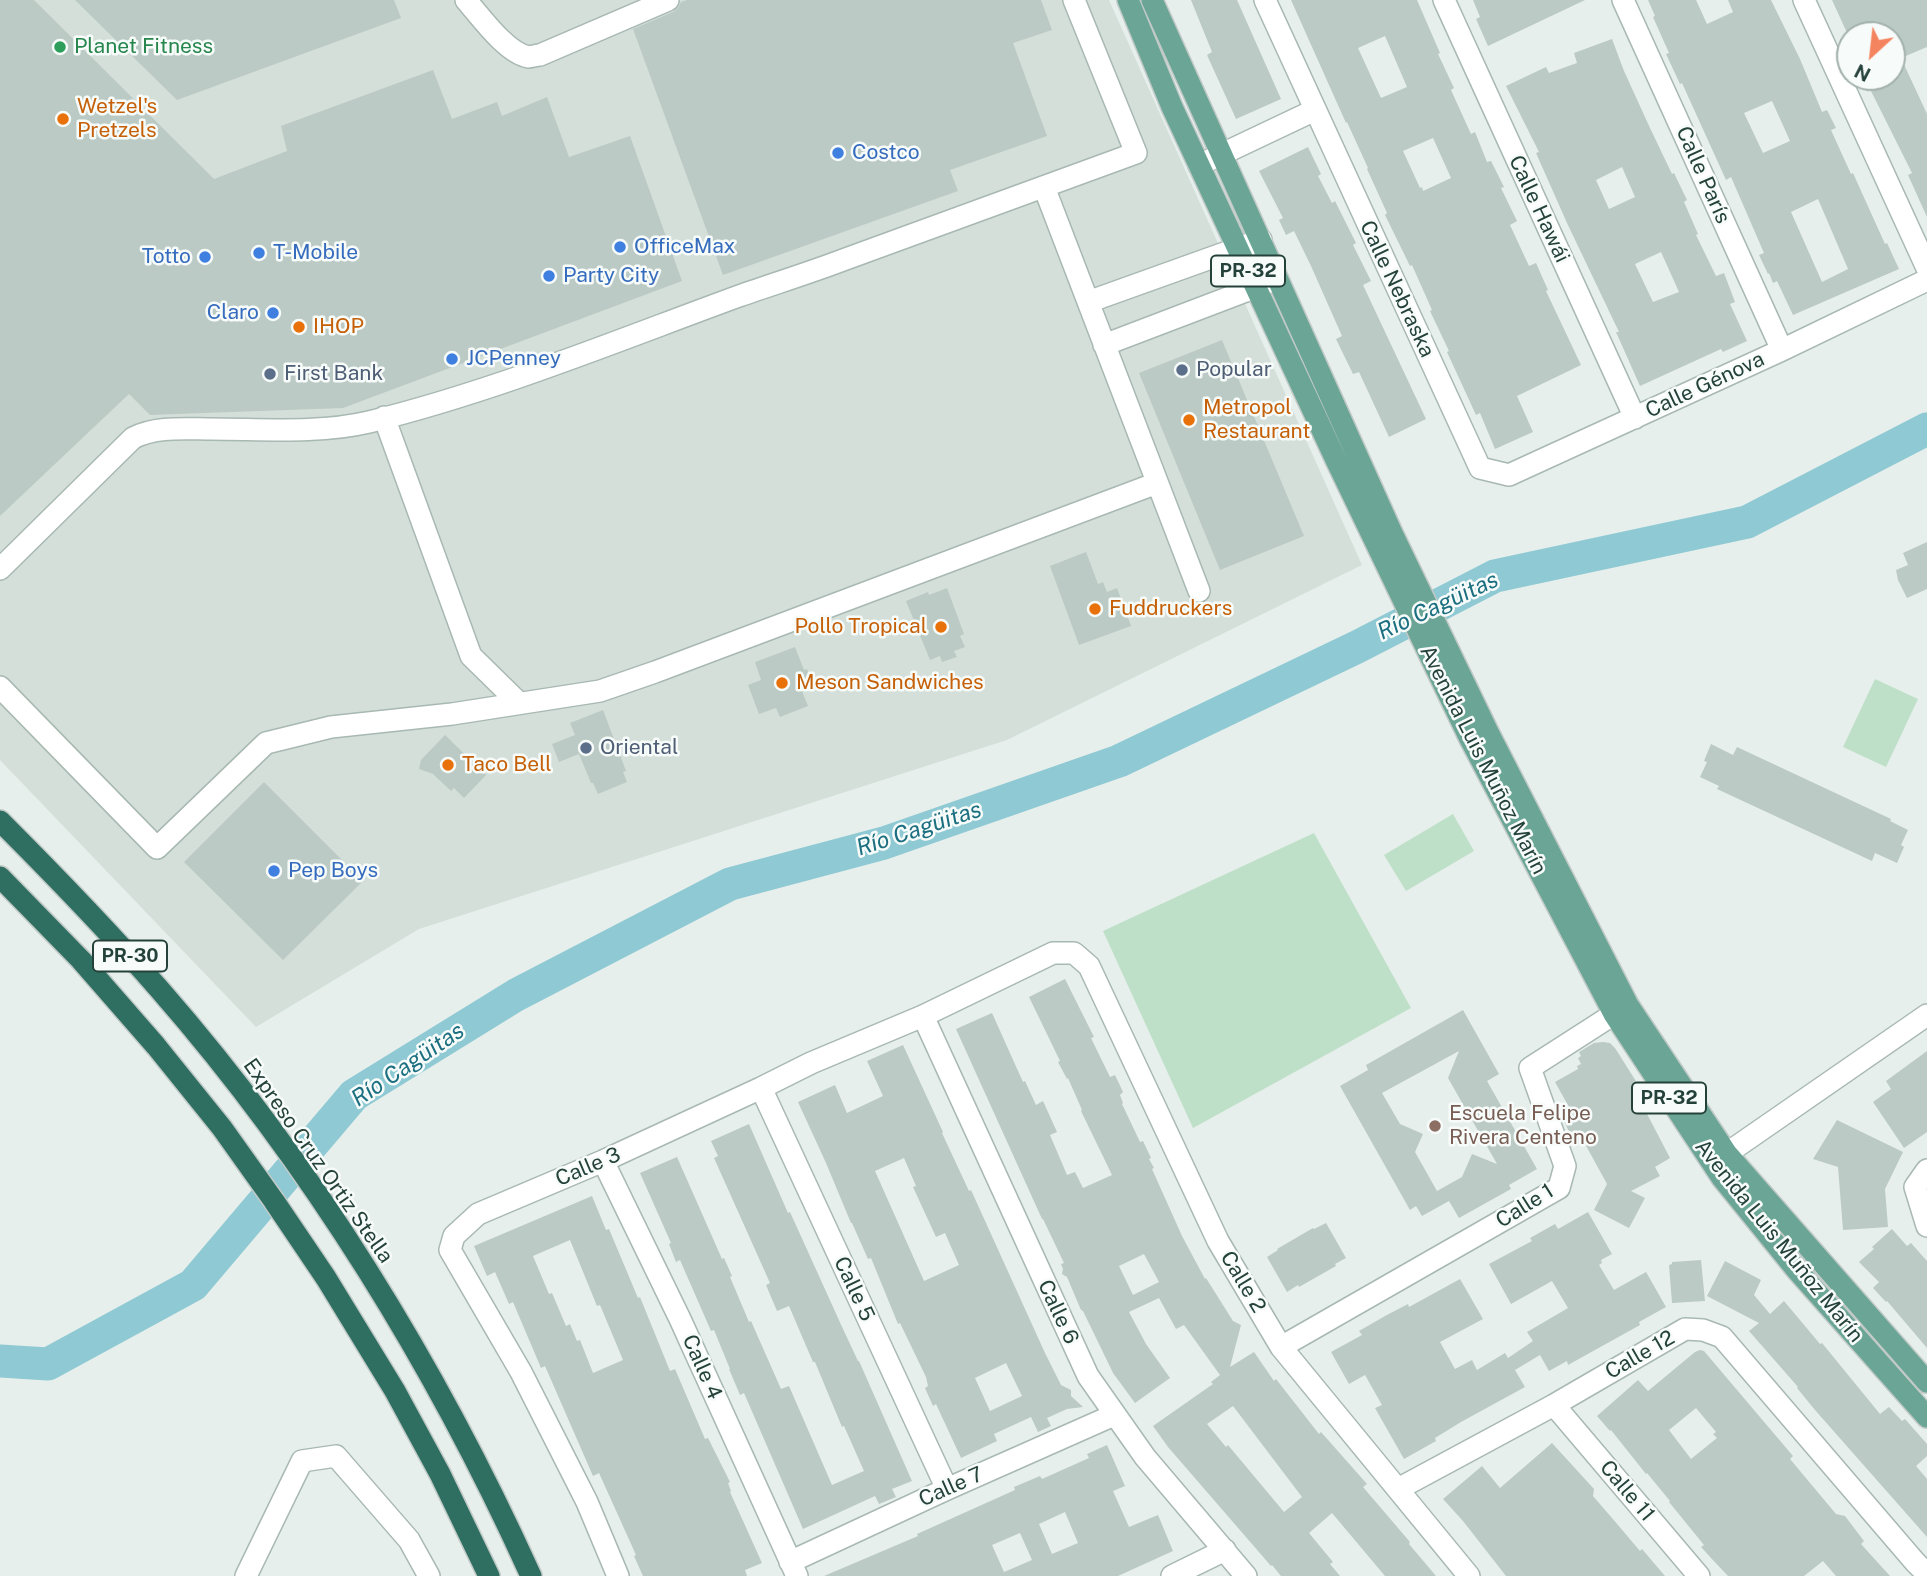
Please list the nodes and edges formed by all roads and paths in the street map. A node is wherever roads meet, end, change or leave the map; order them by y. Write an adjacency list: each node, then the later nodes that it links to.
1 (466, 0): 2 (street)
2 (668, 0)
3 (1074, 0): 13 (street)
4 (1128, 0): 12 (main road, Avenida Luis Muñoz Marín / PR-32)
5 (1152, 0): 11 (main road, Avenida Luis Muñoz Marín / PR-32)
6 (1265, 0): 10 (street, Calle Nebraska)
7 (1444, 0): 24 (street, Calle Hawái)
8 (1623, 0): 22 (street, Calle París)
9 (1804, 0): 16 (street)
10 (1315, 110): 11 (street); 25 (street, Calle Nebraska)
11 (1221, 155): 12 (street); 14 (main road, Avenida Luis Muñoz Marín / PR-32)
12 (1199, 165): 15 (main road, Avenida Luis Muñoz Marín / PR-32)
13 (1044, 187): 20 (street); 23 (street)
14 (1261, 240): 15 (street); 17 (main road, Avenida Luis Muñoz Marín / PR-32)
15 (1238, 249): 19 (main road, Avenida Luis Muñoz Marín / PR-32); 20 (street)
16 (1927, 268)
17 (1278, 279): 19 (street); 27 (main road, Avenida Luis Muñoz Marín / PR-32)
18 (1927, 280): 22 (street, Calle Génova)
19 (1255, 286): 21 (street); 27 (main road, Avenida Luis Muñoz Marín / PR-32)
20 (1088, 302): 21 (street)
21 (1104, 345): 26 (street)
22 (1782, 350): 24 (street, Calle Génova)
23 (384, 417): 28 (street); 31 (street)
24 (1635, 418): 25 (street, Calle Génova)
25 (1480, 468)
26 (1157, 483): 29 (street); 31 (street)
27 (1383, 536): 35 (main road, Avenida Luis Muñoz Marín / PR-32)
28 (0, 569)
29 (1199, 591)
30 (0, 687): 31 (street)
31 (519, 704)
32 (0, 821): 56 (highway, Expreso Cruz Ortiz Stella / PR-30)
33 (0, 877): 55 (highway, PR-30)
34 (1074, 953): 37 (street, Calle 3); 43 (street, Calle 2)
35 (1621, 1010): 39 (main road, Avenida Luis Muñoz Marín / PR-32); 43 (street, Calle 1)
36 (1927, 1015): 39 (street)
37 (923, 1016): 38 (street, Calle 3); 46 (street, Calle 6)
38 (761, 1088): 40 (street, Calle 3); 48 (street, Calle 5)
39 (1720, 1159): 44 (main road, Avenida Luis Muñoz Marín / PR-32); 47 (main road, Avenida Luis Muñoz Marín / PR-32)
40 (603, 1161): 51 (street, Calle 4); 57 (street, Calle 3)
41 (1927, 1170): 42 (street)
42 (1927, 1226)
43 (1281, 1347): 49 (street, Calle 2)
44 (1927, 1382)
45 (1554, 1405): 49 (street, Calle 12); 52 (street, Calle 12); 61 (street, Calle 11)
46 (1114, 1415): 48 (street, Calle 7); 50 (street, Calle 6)
47 (1927, 1417)
48 (947, 1489): 51 (street, Calle 7)
49 (1398, 1489): 60 (street, Calle 2)
50 (1225, 1550): 58 (street); 59 (street, Calle 6)
51 (793, 1569)
52 (1927, 1574)
53 (246, 1576): 54 (street)
54 (429, 1576)
55 (489, 1576)
56 (531, 1576)
57 (618, 1576)
58 (1172, 1576)
59 (1246, 1576)
60 (1469, 1576)
61 (1699, 1576)

